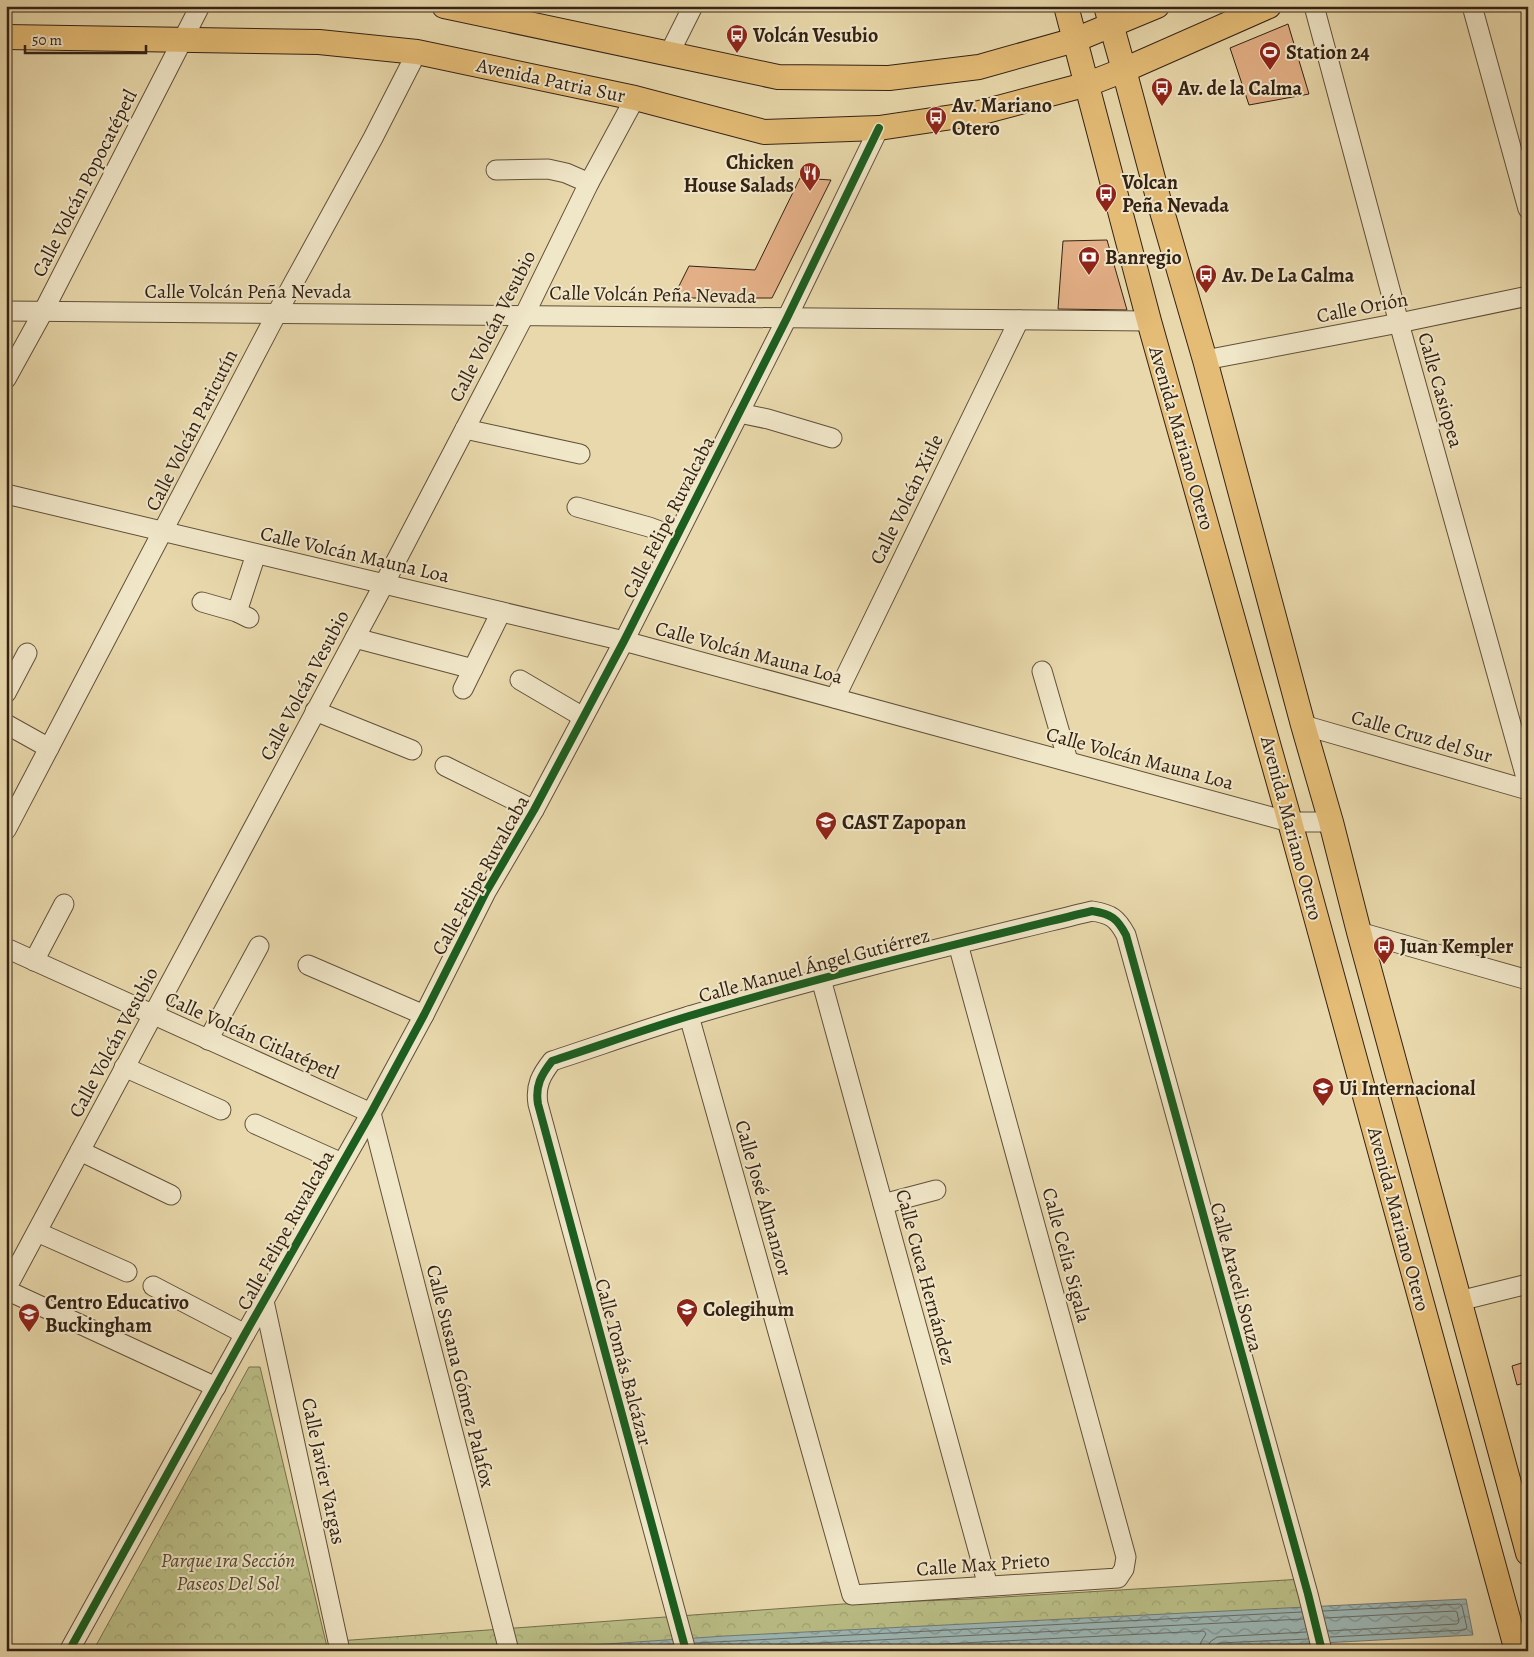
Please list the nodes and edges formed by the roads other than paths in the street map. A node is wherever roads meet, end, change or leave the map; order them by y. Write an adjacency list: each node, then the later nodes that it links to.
1 (200, 6): 11 (street, Calle Volcán Popocatépetl)
2 (444, 6): 14 (main road)
3 (693, 6): 14 (street)
4 (1066, 6): 12 (main road, Avenida Mariano Otero)
5 (1157, 6): 9 (main road)
6 (1269, 6): 15 (main road, Avenida Patria Sur)
7 (1314, 6): 30 (street, Calle Casiopea)
8 (1472, 6): 21 (street)
9 (1108, 16): 12 (main road); 15 (main road, Avenida Mariano Otero)
10 (6, 37): 11 (main road, Avenida Patria Sur)
11 (182, 40): 13 (main road, Avenida Patria Sur); 24 (street, Calle Volcán Popocatépetl)
12 (1076, 40): 14 (main road); 16 (main road, Avenida Mariano Otero)
13 (417, 52): 17 (main road, Avenida Patria Sur); 25 (street, Calle Volcán Paricutín)
14 (669, 54)
15 (1124, 70): 16 (main road, Avenida Patria Sur); 31 (main road, Avenida Mariano Otero)
16 (1088, 84): 18 (main road, Avenida Patria Sur); 29 (main road, Avenida Mariano Otero)
17 (635, 98): 18 (main road, Avenida Patria Sur); 20 (street, Calle Volcán Vesubio)
18 (879, 128): 27 (street, Calle Felipe Ruvalcaba)
19 (496, 170): 20 (street)
20 (589, 184): 26 (street, Calle Volcán Vesubio)
21 (1528, 209)
22 (1528, 296): 30 (street, Calle Orión)
23 (6, 311): 24 (street, Calle Volcán Peña Nevada)
24 (43, 312): 25 (street, Calle Volcán Peña Nevada); 32 (street, Calle Volcán Popocatépetl)
25 (277, 313): 26 (street, Calle Volcán Peña Nevada); 39 (street, Calle Volcán Paricutín)
26 (524, 316): 27 (street, Calle Volcán Peña Nevada); 34 (street, Calle Volcán Vesubio)
27 (786, 318): 28 (street, Calle Volcán Peña Nevada); 33 (street, Calle Felipe Ruvalcaba)
28 (1019, 320): 29 (street, Calle Volcán Peña Nevada); 53 (street, Calle Volcán Xitle)
29 (1149, 321): 65 (main road, Avenida Mariano Otero)
30 (1400, 323): 31 (street, Calle Orión); 62 (street, Calle Casiopea)
31 (1205, 360): 57 (main road, Avenida Mariano Otero)
32 (6, 379)
33 (739, 413): 35 (street); 40 (street, Calle Felipe Ruvalcaba)
34 (465, 429): 36 (street); 42 (street, Calle Volcán Vesubio)
35 (832, 438)
36 (580, 454)
37 (6, 494): 39 (street, Calle Volcán Mauna Loa)
38 (577, 507): 40 (street)
39 (163, 532): 41 (street, Calle Volcán Mauna Loa); 58 (street, Calle Volcán Paricutín)
40 (676, 537): 46 (street, Calle Felipe Ruvalcaba)
41 (256, 554): 42 (street, Calle Volcán Mauna Loa); 43 (street)
42 (384, 584): 44 (street, Calle Volcán Mauna Loa); 45 (street, Calle Volcán Vesubio)
43 (202, 602)
44 (501, 612): 46 (street, Calle Volcán Mauna Loa); 48 (street)
45 (355, 638): 48 (street); 54 (street, Calle Volcán Vesubio)
46 (624, 641): 53 (street, Calle Volcán Mauna Loa); 55 (street, Calle Felipe Ruvalcaba)
47 (27, 653): 52 (street)
48 (473, 669): 51 (street)
49 (1042, 671): 60 (street)
50 (520, 680): 55 (street)
51 (463, 689)
52 (6, 693)
53 (835, 698): 60 (street, Calle Volcán Mauna Loa)
54 (316, 711): 59 (street); 78 (street, Calle Volcán Vesubio)
55 (583, 717): 64 (street, Calle Felipe Ruvalcaba)
56 (6, 724): 58 (street)
57 (1304, 725): 63 (street, Calle Cruz del Sur); 66 (main road, Avenida Mariano Otero)
58 (49, 748): 67 (street, Calle Volcán Paricutín)
59 (412, 750)
60 (1068, 762): 65 (street, Calle Volcán Mauna Loa)
61 (445, 766): 64 (street)
62 (1528, 785)
63 (1528, 790)
64 (534, 810): 79 (street, Calle Felipe Ruvalcaba)
65 (1290, 822): 66 (street, Calle Volcán Mauna Loa); 110 (main road, Avenida Mariano Otero)
66 (1331, 822): 70 (main road, Avenida Mariano Otero)
67 (6, 830)
68 (64, 904): 74 (street)
69 (1113, 916): 71 (street, Calle Manuel Ángel Gutiérrez); 107 (street, Calle Araceli Souza)
70 (1359, 932): 77 (street); 98 (main road, Avenida Mariano Otero)
71 (958, 944): 76 (street, Calle Manuel Ángel Gutiérrez); 102 (street, Calle Celia Sigala)
72 (258, 946): 81 (street)
73 (6, 948): 74 (street, Calle Volcán Citlatépetl)
74 (34, 961): 78 (street, Calle Volcán Citlatépetl)
75 (308, 964): 79 (street)
76 (821, 979): 80 (street, Calle Manuel Ángel Gutiérrez); 91 (street, Calle Cuca Hernández)
77 (1528, 980)
78 (152, 1015): 81 (street, Calle Volcán Citlatépetl); 82 (street, Calle Volcán Vesubio)
79 (424, 1015): 85 (street, Calle Felipe Ruvalcaba)
80 (689, 1016): 83 (street, Calle Manuel Ángel Gutiérrez); 104 (street, Calle José Almanzor)
81 (208, 1040): 85 (street, Calle Volcán Citlatépetl)
82 (124, 1067): 84 (street); 87 (street, Calle Volcán Vesubio)
83 (538, 1082): 105 (street, Calle Tomás Balcázar)
84 (221, 1110)
85 (371, 1113): 88 (street, Calle Felipe Ruvalcaba); 106 (street, Calle Susana Gómez Palafox)
86 (255, 1124): 88 (street)
87 (80, 1151): 90 (street); 92 (street, Calle Volcán Vesubio)
88 (342, 1163): 97 (street, Calle Felipe Ruvalcaba)
89 (936, 1190): 91 (street)
90 (171, 1195)
91 (883, 1204): 103 (street, Calle Cuca Hernández)
92 (37, 1232): 93 (street); 96 (street, Calle Volcán Vesubio)
93 (127, 1272)
94 (1528, 1284): 98 (street)
95 (153, 1286): 99 (street)
96 (6, 1290): 100 (street)
97 (264, 1301): 99 (street, Calle Felipe Ruvalcaba); 109 (street, Calle Javier Vargas)
98 (1459, 1301): 101 (main road, Avenida Mariano Otero)
99 (245, 1334): 100 (street, Calle Felipe Ruvalcaba)
100 (216, 1387): 108 (street, Calle Felipe Ruvalcaba)
101 (1528, 1554)
102 (1118, 1578): 103 (street, Calle Max Prieto)
103 (988, 1586): 104 (street, Calle Max Prieto)
104 (852, 1594)
105 (683, 1643)
106 (508, 1648)
107 (1321, 1648)
108 (69, 1651)
109 (340, 1651)
110 (1517, 1651)

